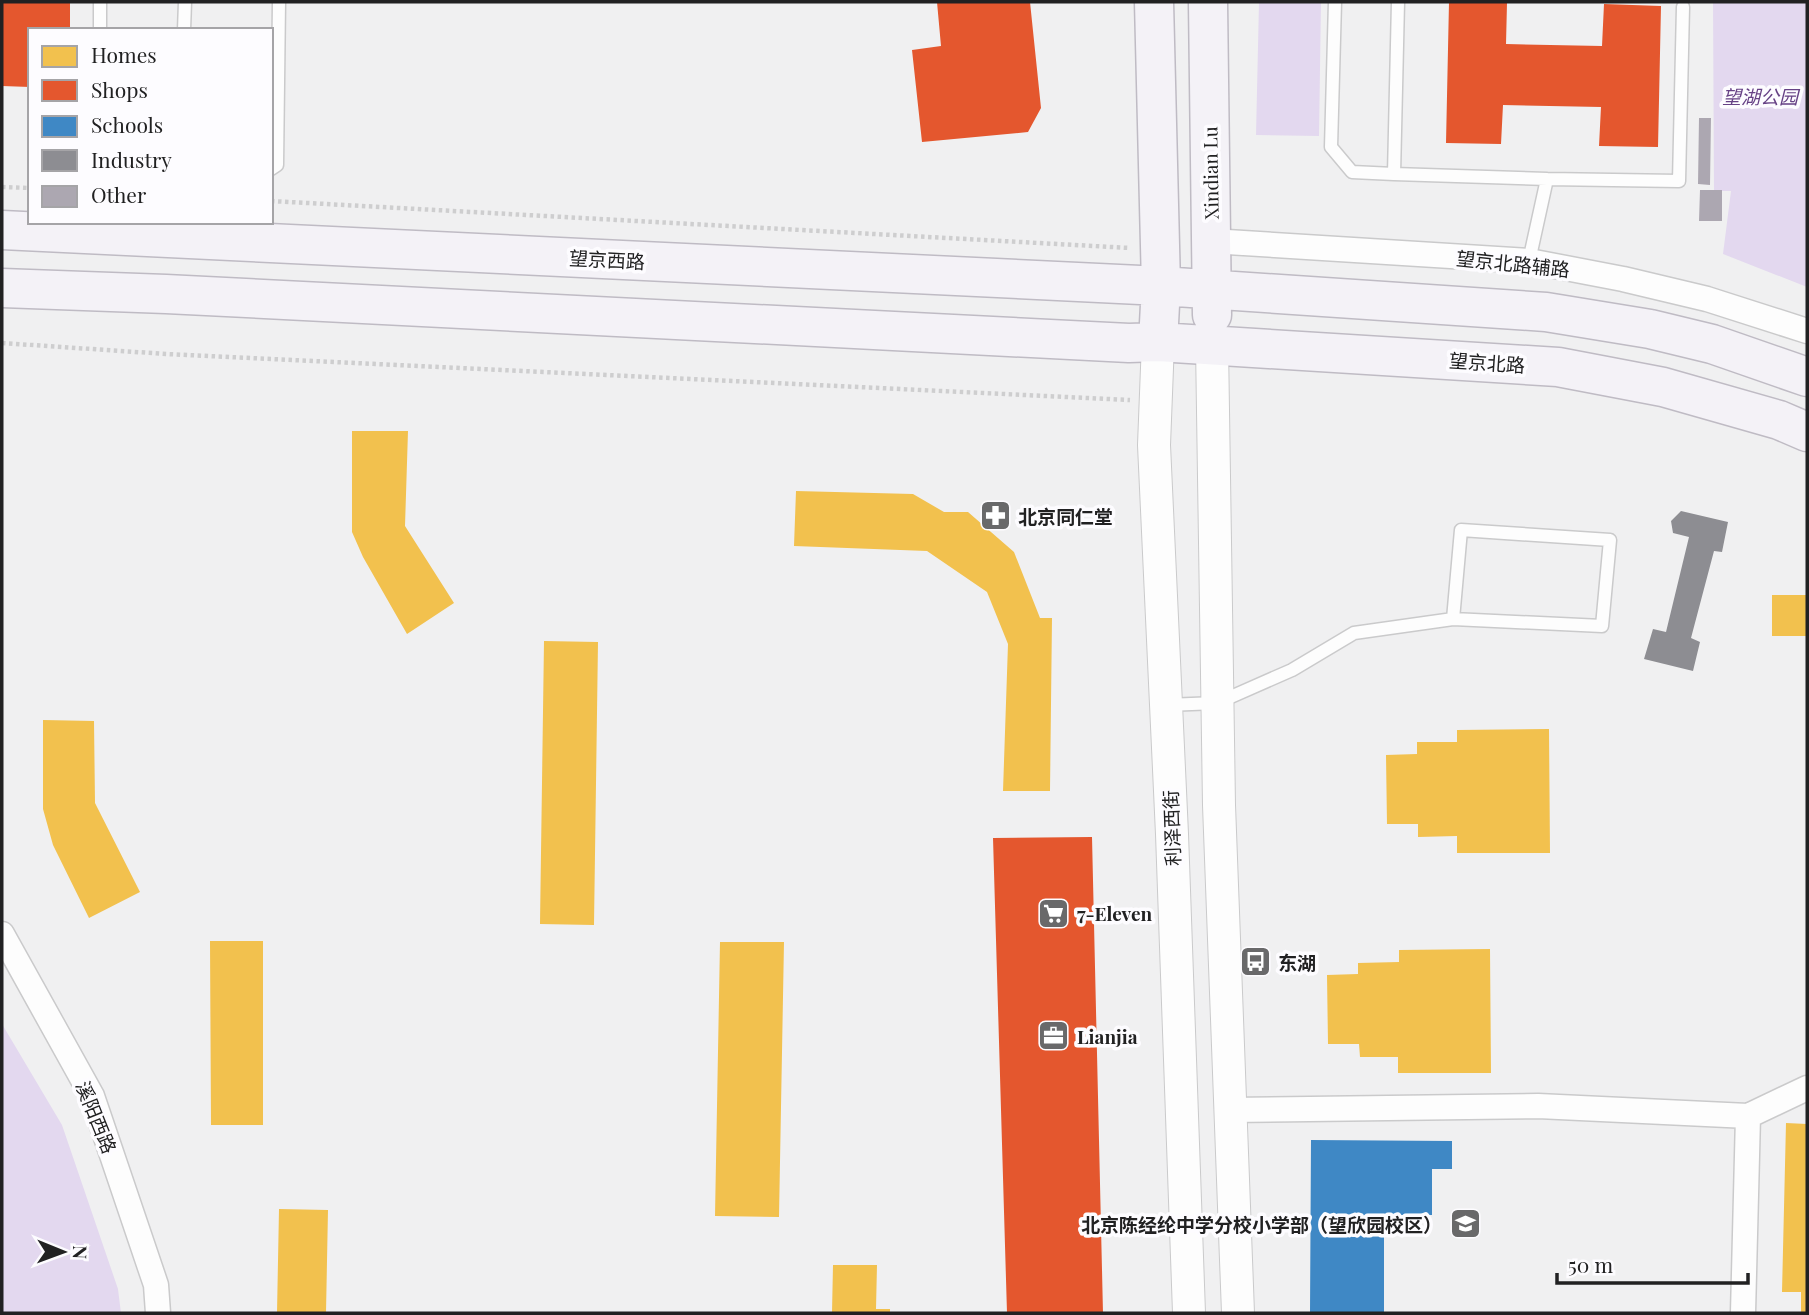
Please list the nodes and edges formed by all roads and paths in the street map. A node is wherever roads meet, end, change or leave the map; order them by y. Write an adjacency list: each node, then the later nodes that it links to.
1 (100, 2): 9 (lane)
2 (185, 2): 10 (lane)
3 (279, 2): 11 (lane)
4 (1154, 2): 21 (main road)
5 (1208, 2): 19 (main road, Xindian Lu)
6 (1335, 2): 12 (lane)
7 (1398, 2): 12 (lane)
8 (1682, 8): 13 (lane)
9 (100, 28)
10 (184, 28)
11 (273, 168)
12 (1394, 174): 13 (lane)
13 (1547, 178): 20 (lane)
14 (2, 187): 15 (path)
15 (28, 188)
16 (273, 201): 21 (path)
17 (139, 229): 18 (main road, 望京西路); 21 (main road, 望京西路)
18 (2, 230)
19 (1211, 241): 20 (street, 望京北路辅路); 23 (main road, Xindian Lu)
20 (1529, 261): 24 (street, 望京北路辅路)
21 (1160, 268): 23 (main road, 望京西路); 25 (main road)
22 (2, 288): 25 (main road)
23 (1211, 291): 27 (main road, Xindian Lu); 28 (main road)
24 (1807, 331)
25 (1158, 342): 27 (main road, 望京北路); 29 (street, 利泽西街)
26 (2, 344): 29 (path)
27 (1212, 345): 30 (main road, 望京北路); 32 (street)
28 (1807, 377)
29 (1156, 402): 33 (street, 利泽西街)
30 (1807, 432)
31 (1453, 619): 31 (lane); 32 (lane)
32 (1217, 702): 33 (lane); 36 (street)
33 (1166, 705): 39 (street, 利泽西街)
34 (2, 934): 38 (street, 溪阳西路)
35 (1807, 1088): 37 (street)
36 (1230, 1110): 37 (street); 40 (street)
37 (1748, 1116): 41 (street)
38 (158, 1313)
39 (1189, 1313)
40 (1238, 1313)
41 (1743, 1313)

